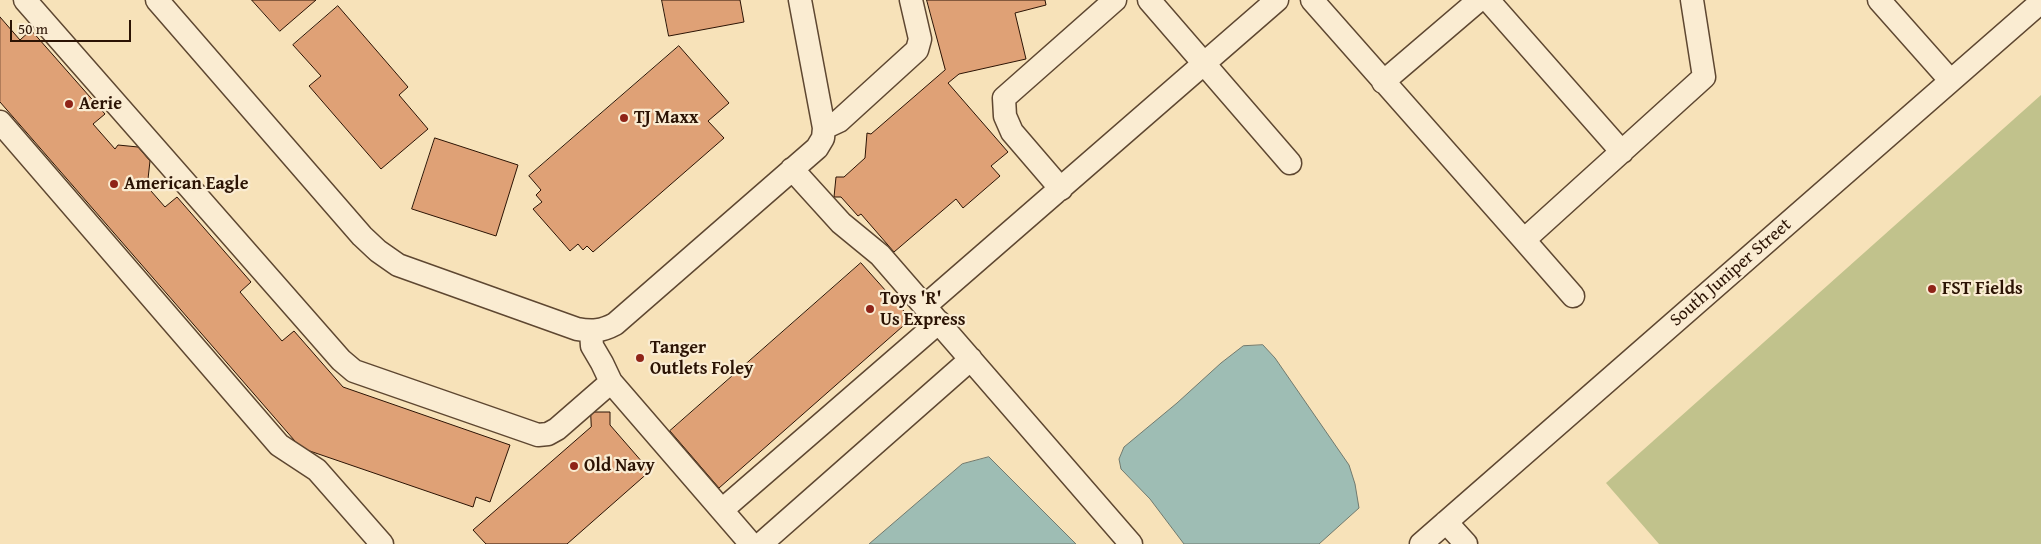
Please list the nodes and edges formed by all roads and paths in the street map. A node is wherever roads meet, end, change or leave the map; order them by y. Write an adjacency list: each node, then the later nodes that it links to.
1 (25, 0): 28 (street)
2 (157, 0): 26 (street)
3 (800, 0): 18 (street)
4 (911, 0): 18 (street)
5 (1115, 0): 22 (street)
6 (1149, 0): 14 (street)
7 (1277, 0): 14 (street)
8 (1312, 0): 16 (street)
9 (1478, 0): 16 (street)
10 (1488, 0): 19 (street)
11 (1692, 0): 19 (street)
12 (1879, 0): 15 (street)
13 (2041, 2): 15 (street, South Juniper Street)
14 (1205, 63): 20 (street); 22 (street)
15 (1950, 80): 30 (street, South Juniper Street)
16 (1383, 82): 23 (street)
17 (0, 122): 31 (street)
18 (824, 128): 21 (street)
19 (1622, 152): 23 (street)
20 (1290, 163)
21 (792, 170): 25 (street); 26 (street)
22 (1061, 188): 25 (street)
23 (1524, 240): 24 (street)
24 (1573, 296)
25 (932, 314): 27 (street); 29 (street)
26 (591, 332): 28 (street)
27 (971, 360): 33 (street); 34 (street)
28 (611, 382): 29 (street)
29 (722, 510): 32 (street)
30 (1446, 522): 35 (street, South Juniper Street); 36 (street)
31 (382, 544)
32 (751, 544)
33 (761, 544)
34 (1131, 544)
35 (1421, 544)
36 (1466, 544)

